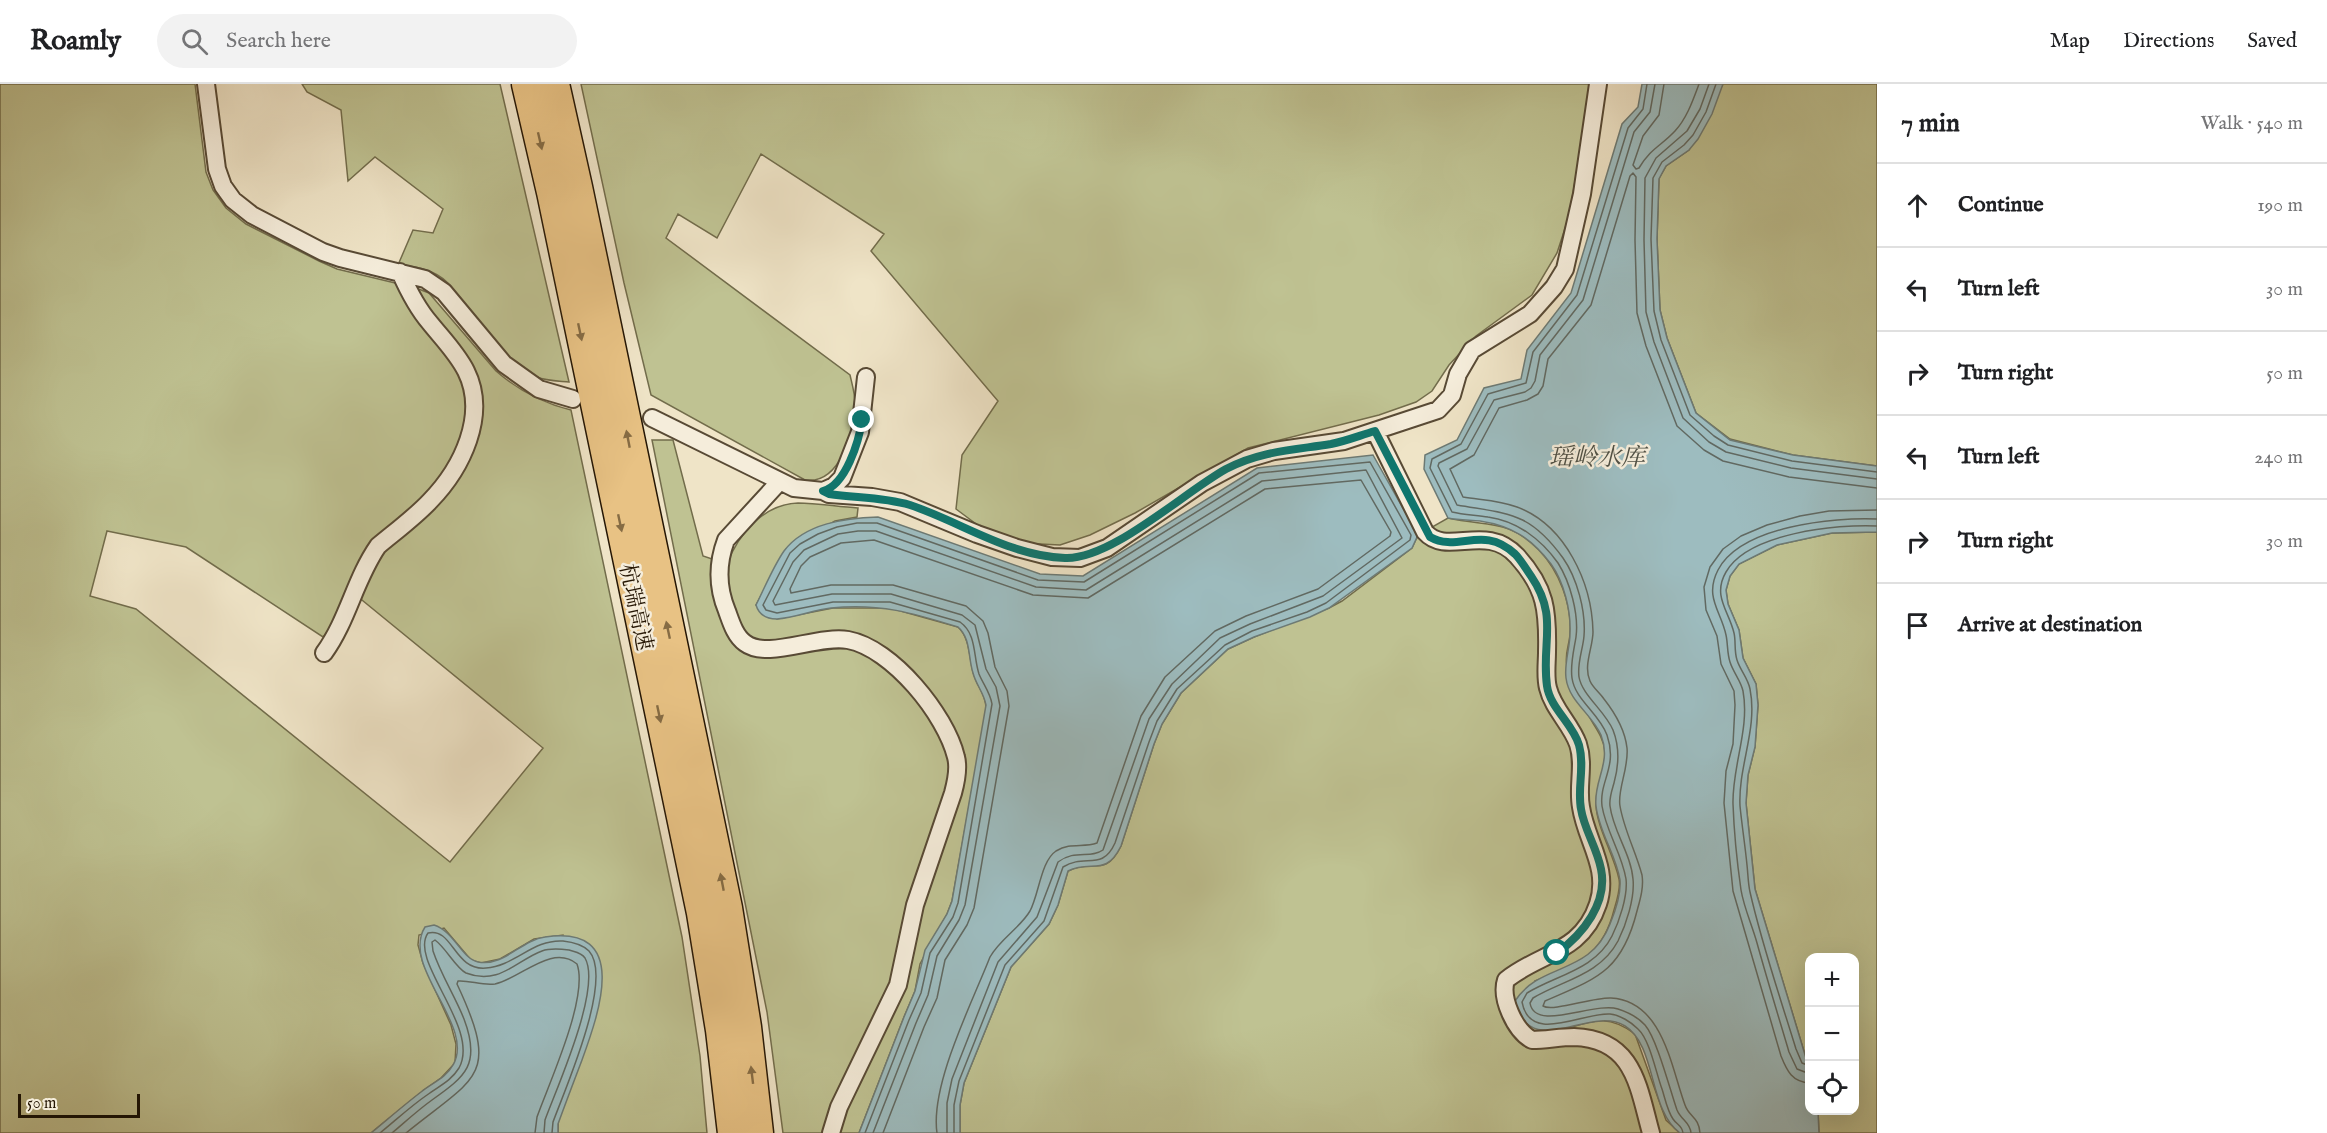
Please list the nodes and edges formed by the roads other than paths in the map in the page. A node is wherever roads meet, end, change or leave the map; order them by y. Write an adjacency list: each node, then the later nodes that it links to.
1 (206, 84): 5 (street)
2 (527, 84): 13 (highway, 杭瑞高速, one-way to 13)
3 (554, 84): 14 (highway, 杭瑞高速, one-way to 3)
4 (1598, 84): 9 (street)
5 (400, 272): 7 (street); 12 (street)
6 (866, 377): 11 (street)
7 (573, 399)
8 (652, 418): 10 (street)
9 (1375, 431): 11 (street); 16 (street)
10 (780, 481): 11 (street); 15 (street)
11 (823, 491)
12 (324, 653)
13 (733, 1133)
14 (758, 1133)
15 (831, 1133)
16 (1652, 1133)

